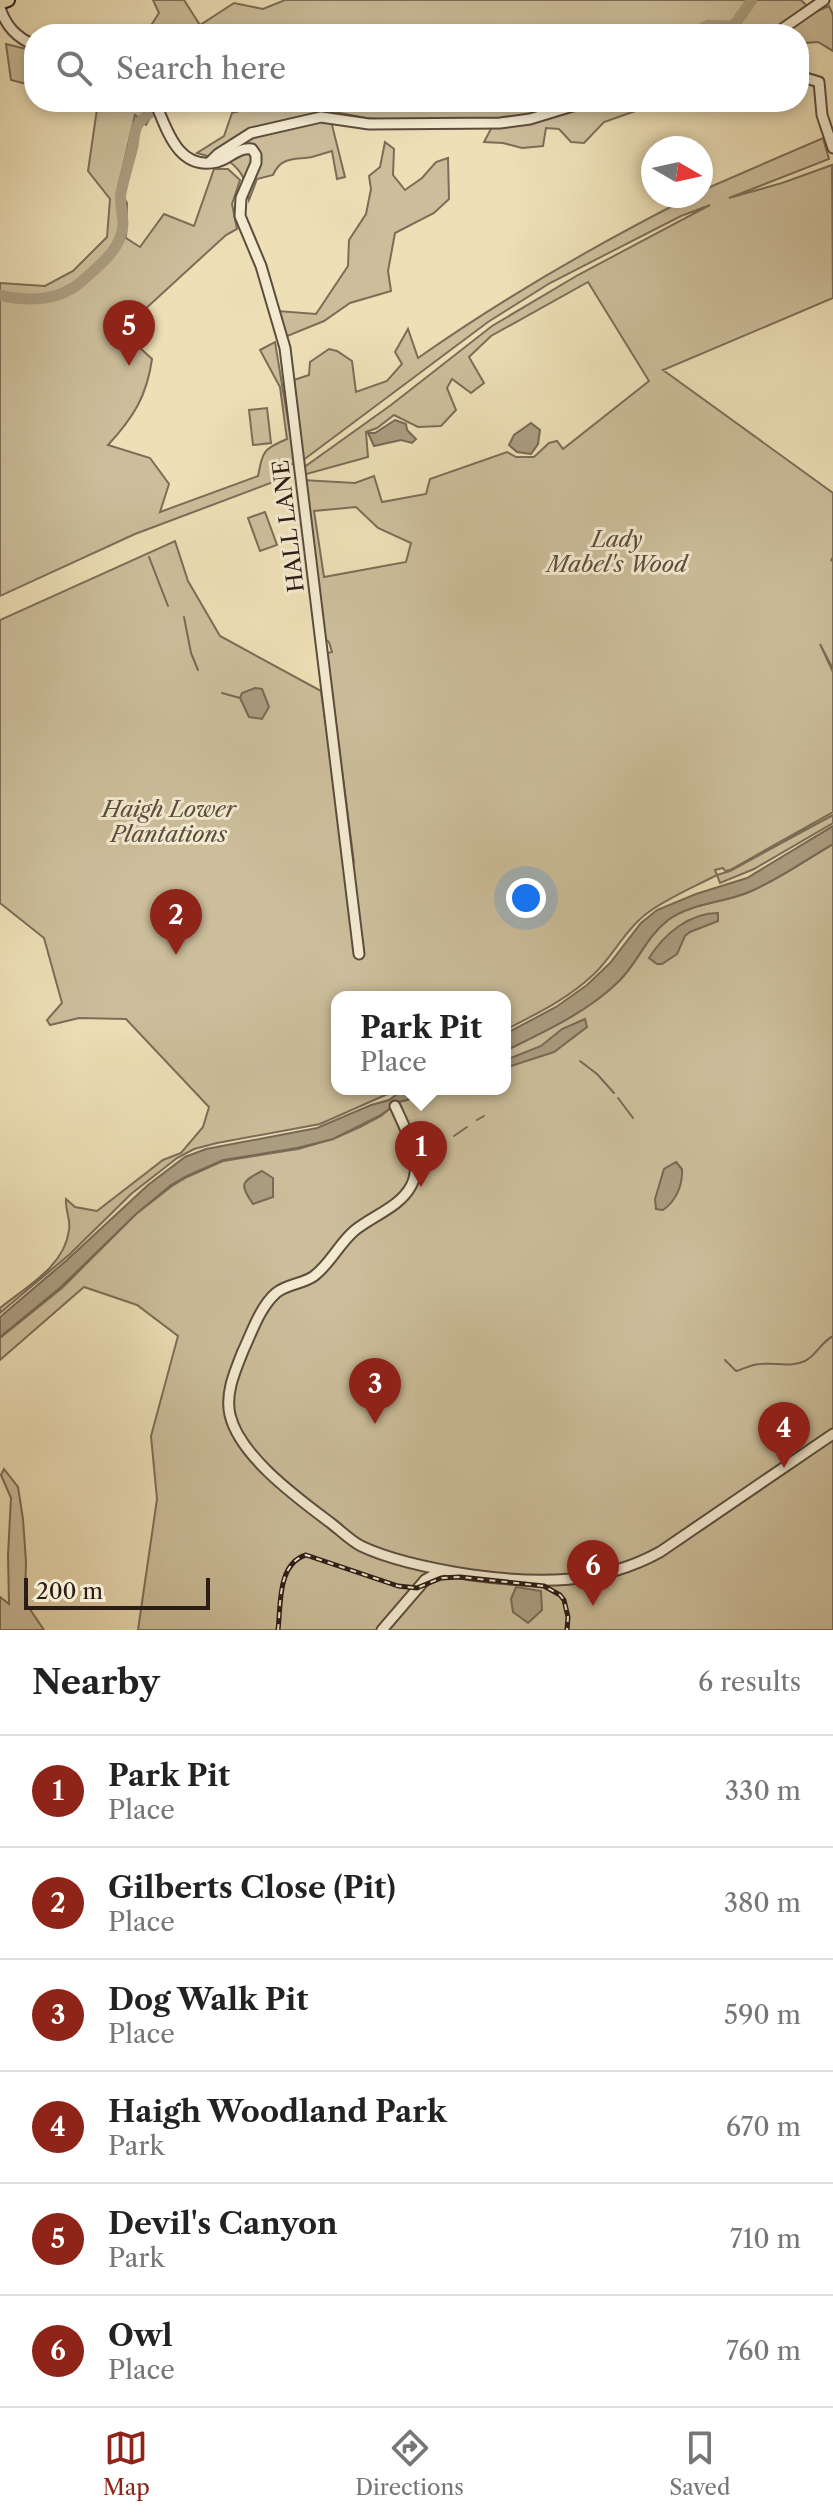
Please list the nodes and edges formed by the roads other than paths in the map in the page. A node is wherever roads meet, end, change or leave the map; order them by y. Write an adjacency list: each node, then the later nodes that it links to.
1 (8, 0): 3 (highway)
2 (819, 1): 4 (street)
3 (0, 5): 5 (street)
4 (788, 24)
5 (24, 40)
6 (809, 79): 9 (street)
7 (160, 112): 10 (street)
8 (553, 112): 10 (street)
9 (833, 148)
10 (210, 162): 11 (street, HALL LANE)
11 (359, 954)
12 (395, 1106): 14 (street)
13 (833, 1434): 14 (street)
14 (445, 1571): 15 (street)
15 (382, 1630)

